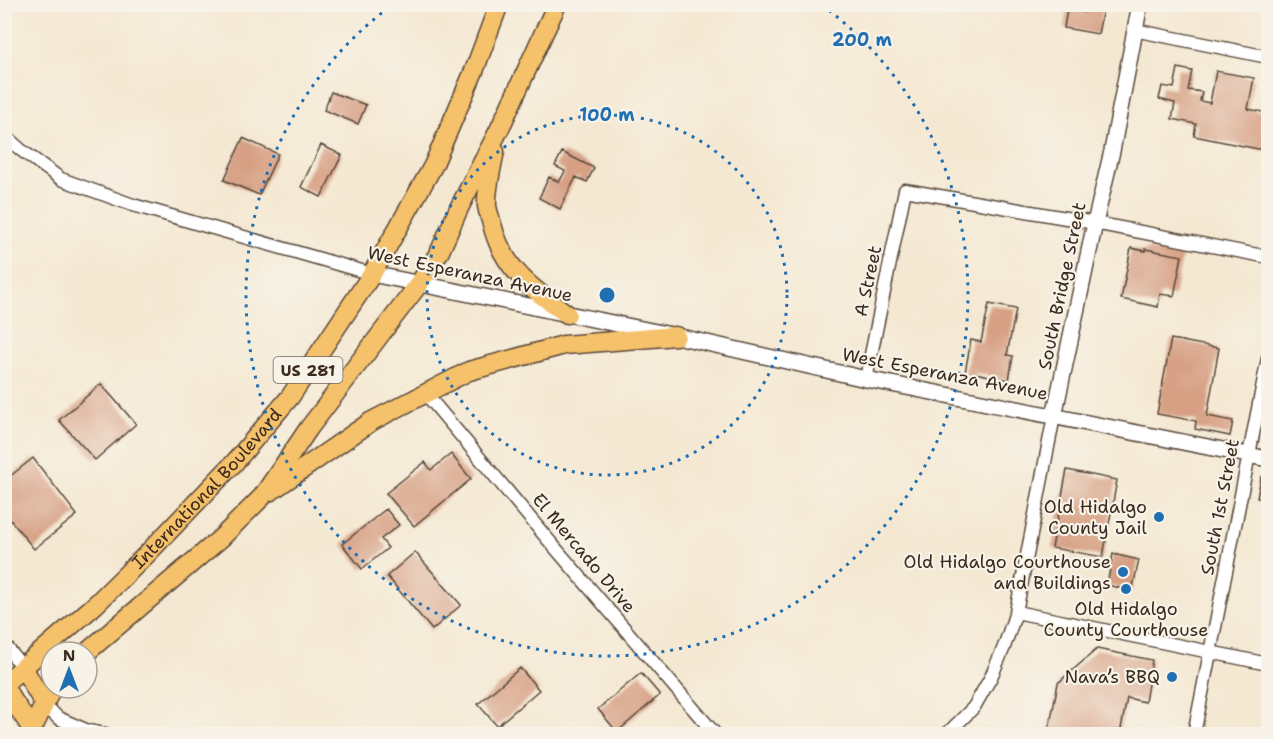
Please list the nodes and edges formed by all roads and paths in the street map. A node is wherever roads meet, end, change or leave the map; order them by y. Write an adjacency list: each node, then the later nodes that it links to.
1 (499, 4): 10 (main road, International Boulevard / US 281)
2 (557, 4): 6 (main road, International Boulevard / US 281)
3 (1140, 4): 4 (street, South Bridge Street)
4 (1134, 30): 5 (street); 8 (street, South Bridge Street)
5 (1269, 57)
6 (500, 128): 11 (main road, International Boulevard / US 281); 12 (main road)
7 (4, 135): 10 (street, West Esperanza Avenue)
8 (1095, 224): 9 (street); 15 (street, A Street); 17 (street, South Bridge Street)
9 (1269, 257)
10 (372, 274): 11 (street, West Esperanza Avenue); 26 (main road, International Boulevard / US 281)
11 (419, 284): 12 (street, West Esperanza Avenue); 20 (main road, International Boulevard / US 281)
12 (567, 314): 13 (street, West Esperanza Avenue)
13 (676, 336): 15 (street, West Esperanza Avenue); 16 (main road)
14 (1269, 358): 18 (street, South 1st Street)
15 (866, 379): 17 (street, West Esperanza Avenue)
16 (426, 394): 20 (main road); 33 (street, El Mercado Drive)
17 (1054, 416): 18 (street, West Esperanza Avenue); 21 (street, South Bridge Street)
18 (1249, 455): 19 (street, West Esperanza Avenue); 24 (street, South 1st Street)
19 (1269, 459)
20 (262, 497): 22 (main road, International Boulevard / US 281)
21 (1016, 612): 24 (street); 34 (street, South Bridge Street)
22 (99, 642)
23 (4, 644): 26 (street)
24 (1209, 652): 25 (street); 35 (street, South 1st Street)
25 (1269, 664)
26 (24, 669): 27 (main road, International Boulevard); 28 (main road)
27 (4, 686): 31 (main road)
28 (39, 686)
29 (46, 700): 31 (main road)
30 (50, 700): 32 (street)
31 (33, 733)
32 (105, 735)
33 (715, 735)
34 (947, 735)
35 (1194, 735)

